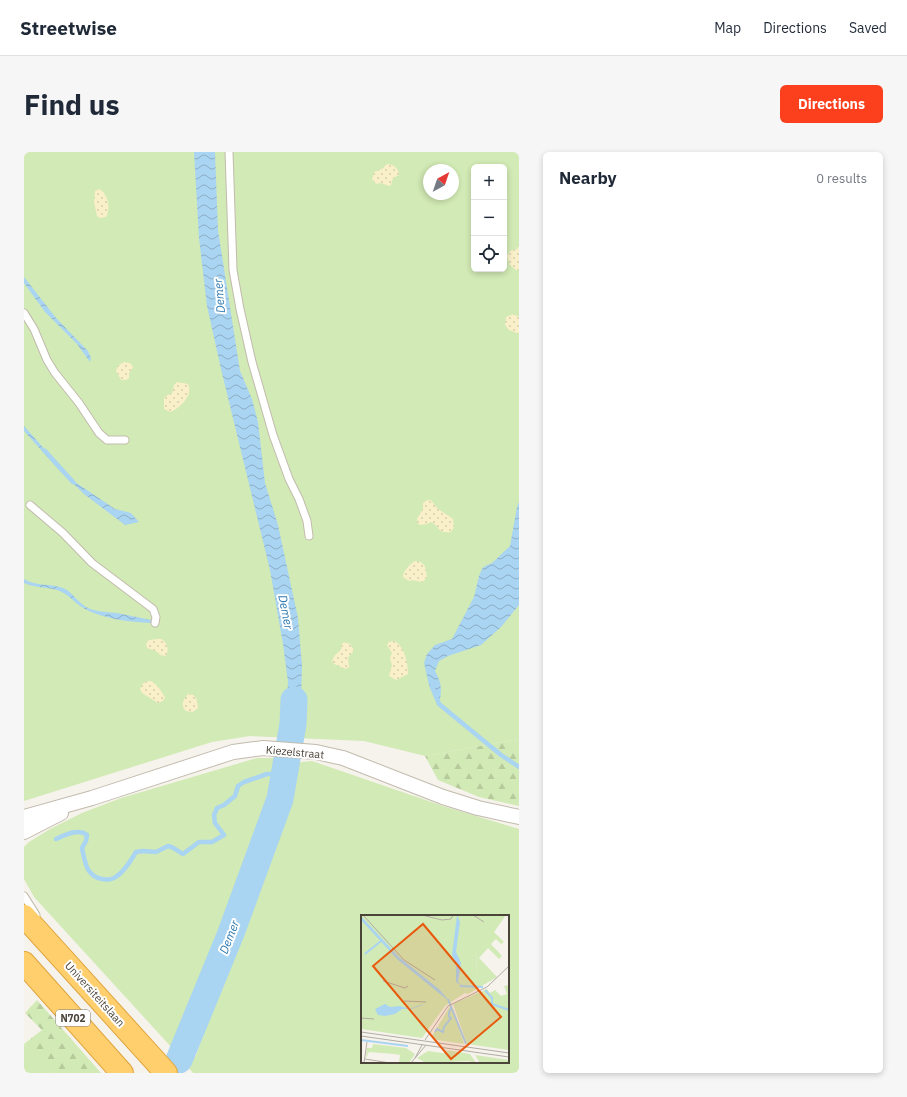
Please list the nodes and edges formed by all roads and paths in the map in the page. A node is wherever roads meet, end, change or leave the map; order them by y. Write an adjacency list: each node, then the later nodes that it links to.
1 (229, 152): 5 (lane)
2 (24, 313): 3 (lane)
3 (125, 440)
4 (30, 505): 6 (lane)
5 (309, 536)
6 (155, 623)
7 (92, 798): 8 (street, Kiezelstraat); 9 (street, Kiezelstraat); 10 (street, Kiezelstraat)
8 (24, 817)
9 (519, 817)
10 (24, 832)
11 (24, 896): 13 (lane)
12 (24, 916): 13 (highway, Universiteitslaan / N702)
13 (56, 950): 16 (highway, Universiteitslaan / N702)
14 (24, 963): 15 (highway, N702)
15 (122, 1073)
16 (166, 1073)

